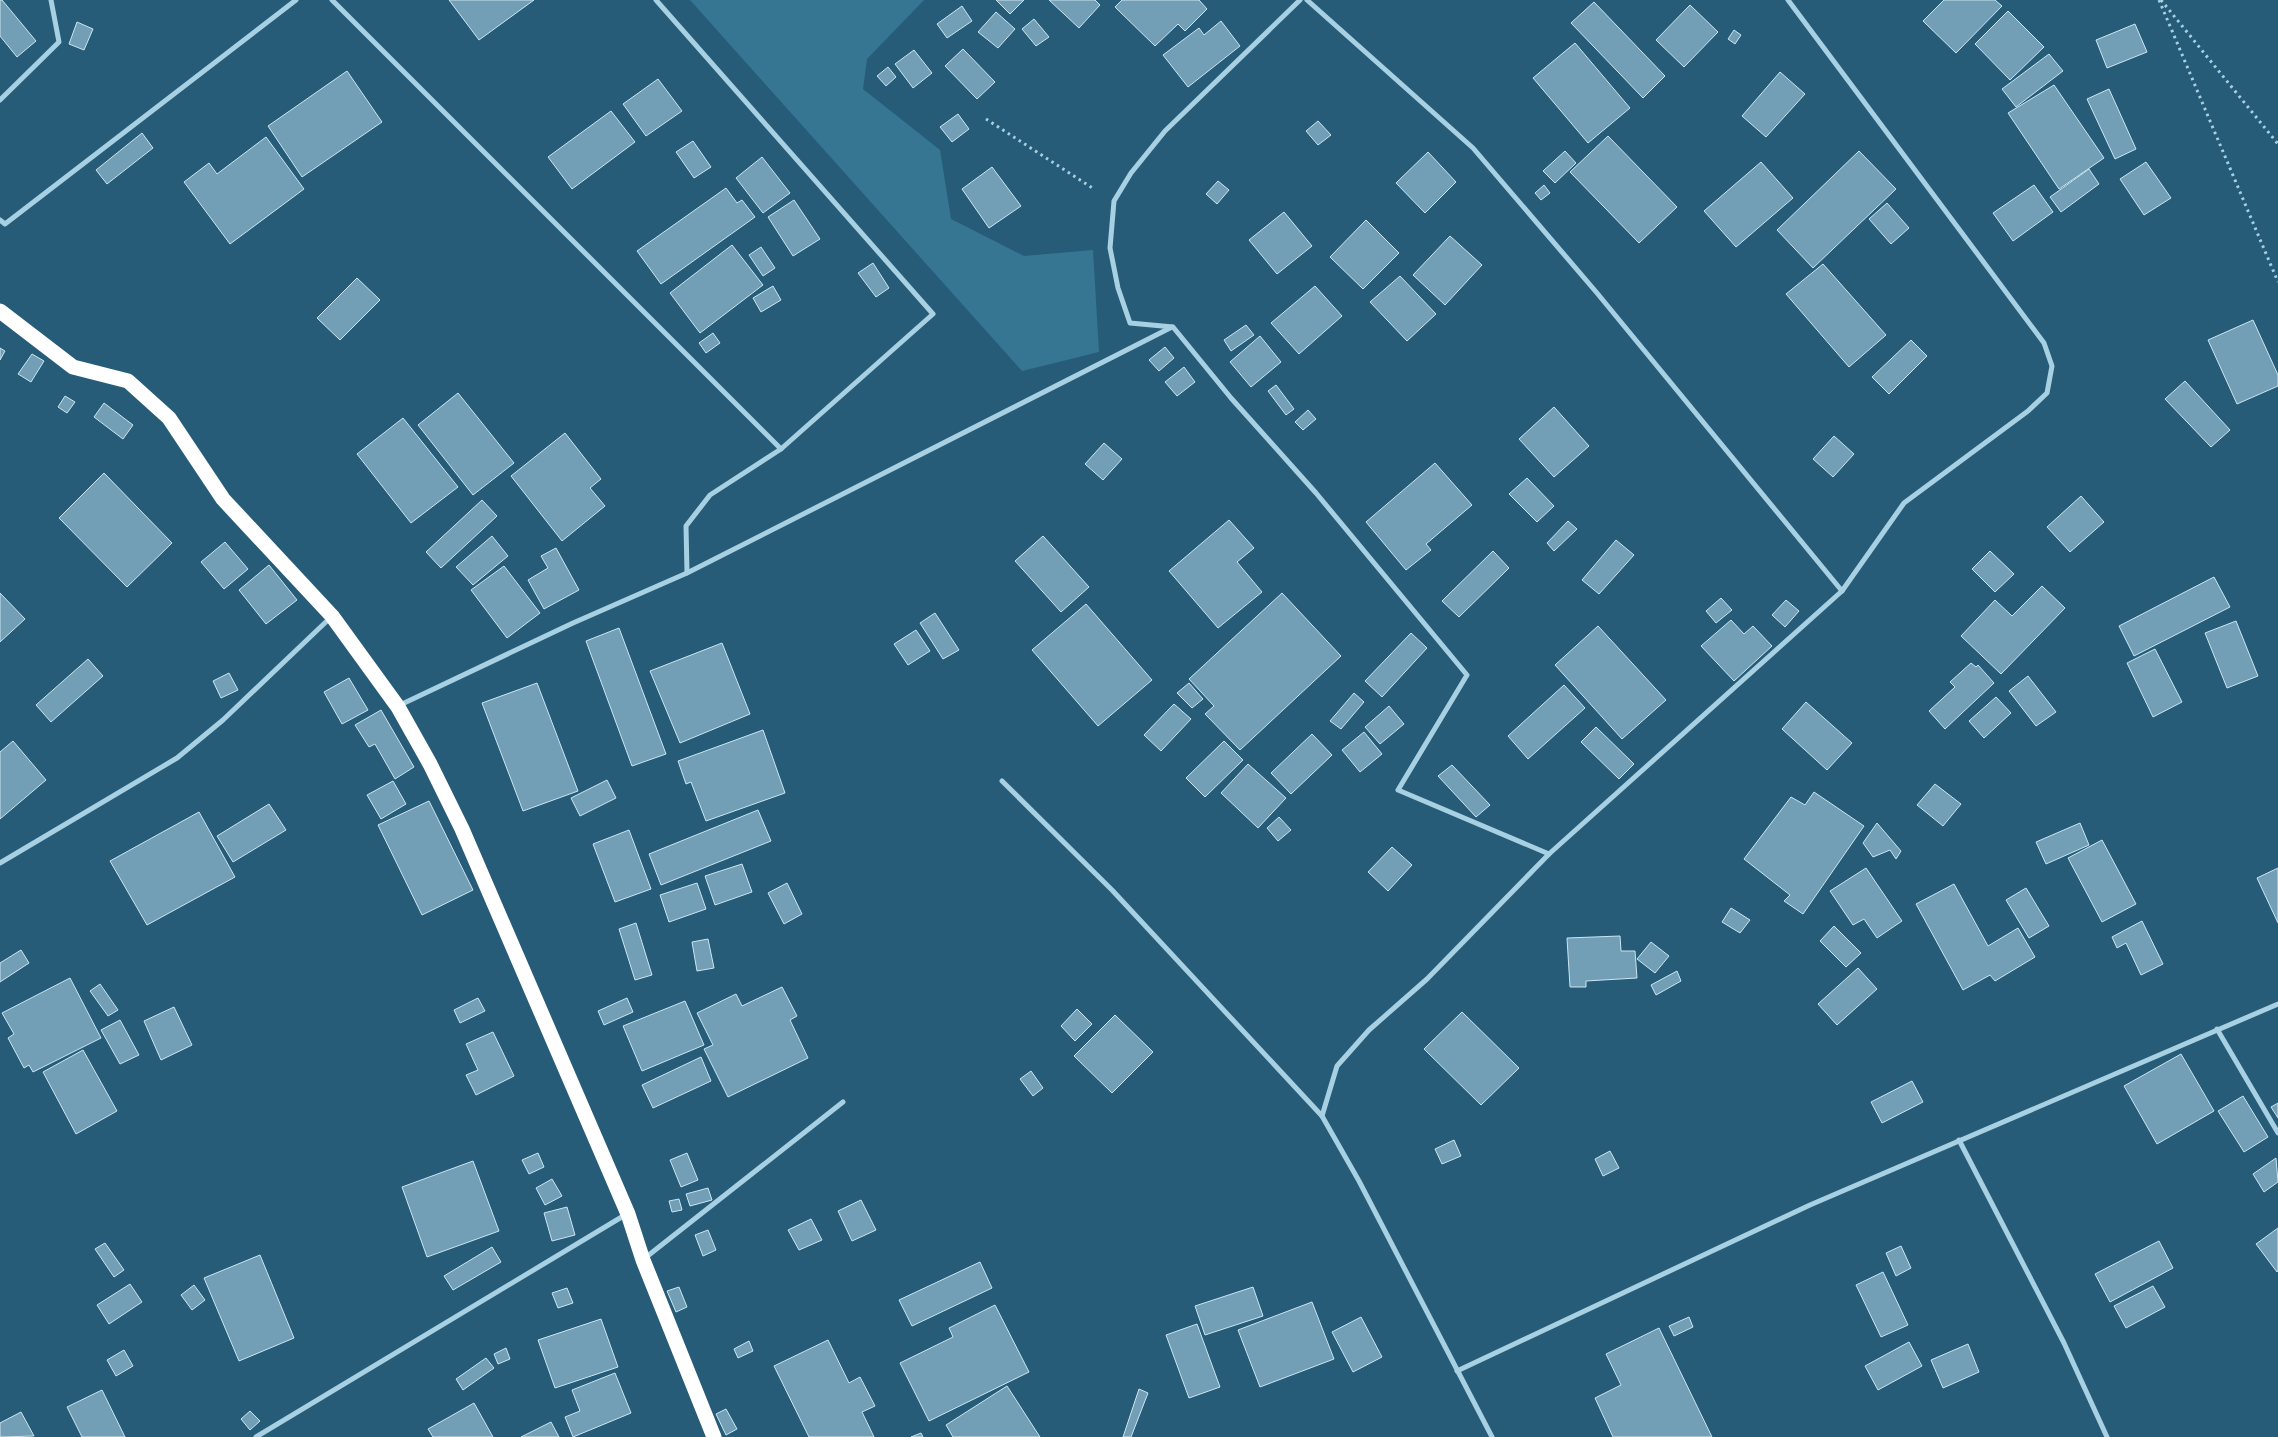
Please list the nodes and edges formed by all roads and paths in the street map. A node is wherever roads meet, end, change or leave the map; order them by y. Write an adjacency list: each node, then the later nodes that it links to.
1 (51, 0): 9 (street)
2 (296, 0): 13 (street)
3 (332, 0): 17 (street)
4 (656, 0): 17 (street)
5 (1300, 0): 12 (street)
6 (1307, 0): 19 (street)
7 (1788, 0): 19 (street)
8 (2160, 0): 11 (path); 14 (path)
9 (0, 100)
10 (986, 119): 12 (path)
11 (2278, 144)
12 (1114, 202): 16 (street)
13 (0, 220)
14 (2278, 282)
15 (0, 311): 20 (highway)
16 (1173, 327): 18 (street); 23 (street)
17 (781, 449): 18 (street)
18 (687, 573): 21 (street)
19 (1842, 591): 23 (street)
20 (332, 616): 21 (highway); 24 (street)
21 (398, 707): 31 (highway)
22 (1002, 781): 28 (street)
23 (1549, 854): 28 (street)
24 (0, 863)
25 (2278, 1004): 26 (street)
26 (2217, 1029): 29 (street); 30 (street)
27 (843, 1102): 32 (street)
28 (1322, 1116): 33 (street)
29 (2278, 1133)
30 (1959, 1140): 33 (street); 37 (street)
31 (628, 1214): 32 (highway); 34 (street)
32 (643, 1260): 35 (highway)
33 (1457, 1371): 36 (street)
34 (256, 1437)
35 (714, 1437)
36 (1492, 1437)
37 (2107, 1437)

